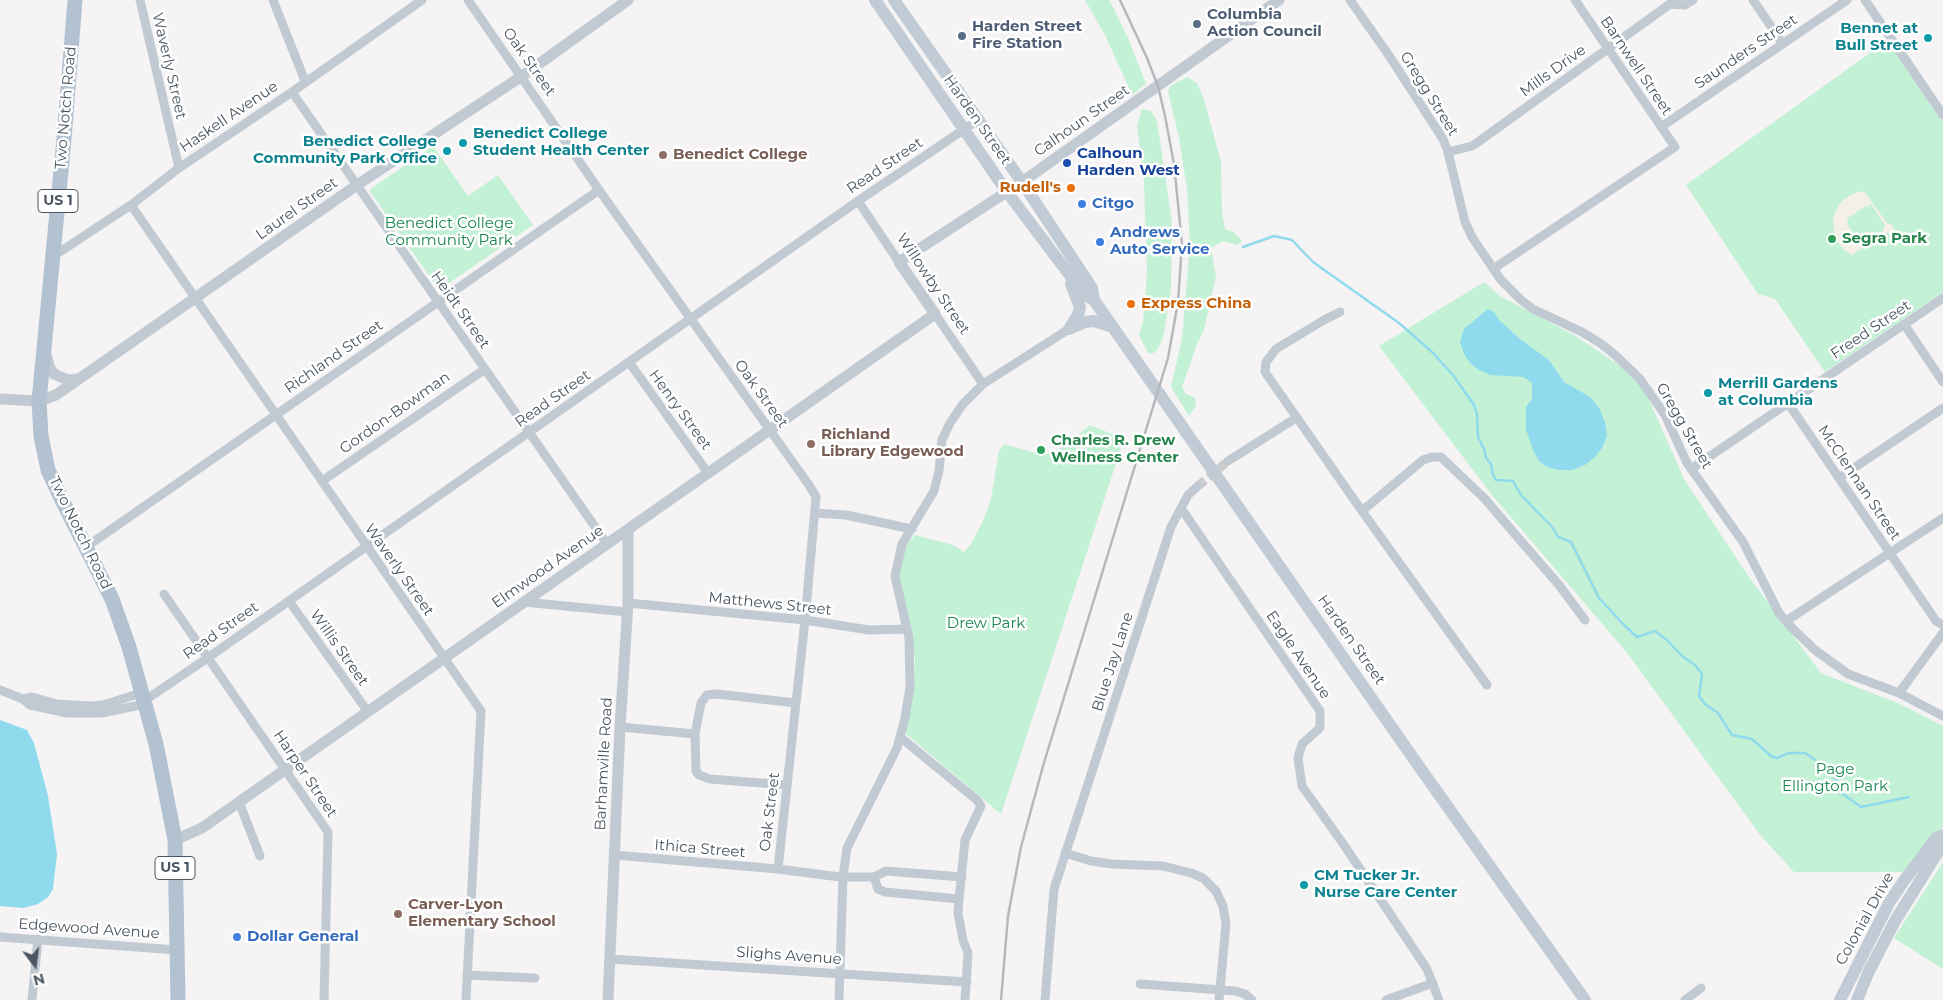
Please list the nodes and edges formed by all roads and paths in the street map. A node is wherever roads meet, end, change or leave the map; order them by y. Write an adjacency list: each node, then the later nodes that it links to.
1 (75, 0): 34 (main road, Two Notch Road / US 1)
2 (140, 0): 27 (street, Waverly Street)
3 (273, 0): 20 (street)
4 (422, 0): 20 (street, Haskell Avenue)
5 (468, 0): 19 (street, Oak Street)
6 (628, 0): 19 (street, Laurel Street)
7 (875, 0): 25 (main road, Harden Street)
8 (894, 0): 23 (main road, Harden Street)
9 (1279, 0): 28 (street, Calhoun Street)
10 (1350, 0): 26 (street, Gregg Street)
11 (1575, 0): 18 (street, Barnwell Street)
12 (1693, 0): 16 (street, Mills Drive)
13 (1753, 0): 17 (street)
14 (1847, 0): 17 (street, Saunders Street)
15 (1865, 0): 22 (street)
16 (1672, 2): 18 (street, Mills Drive)
17 (1783, 44): 24 (street, Saunders Street)
18 (1608, 48): 24 (street, Barnwell Street); 26 (street, Mills Drive)
19 (522, 76): 29 (street, Laurel Street); 30 (street, Oak Street)
20 (305, 81): 21 (street, Haskell Avenue)
21 (292, 92): 27 (street, Haskell Avenue); 29 (street, Heidt Street)
22 (1943, 115)
23 (978, 120): 25 (street, Read Street); 28 (main road, Harden Street)
24 (1661, 126): 37 (street, Barnwell Street)
25 (964, 129): 31 (main road, Harden Street); 32 (street, Read Street)
26 (1448, 152): 37 (street, Gregg Street)
27 (179, 168): 33 (street, Haskell Avenue)
28 (1022, 182): 31 (street, Calhoun Street); 40 (main road, Harden Street)
29 (357, 185): 38 (street, Laurel Street); 41 (street, Heidt Street)
30 (599, 190): 41 (street, Richland Street); 44 (street, Oak Street)
31 (1007, 192): 35 (street, Calhoun Street); 36 (main road, Harden Street)
32 (858, 201): 35 (street, Willowby Street); 44 (street, Read Street)
33 (132, 205): 34 (street, Haskell Avenue); 38 (street, Waverly Street)
34 (52, 258): 48 (main road, Two Notch Road / US 1)
35 (899, 262): 43 (street, Willowby Street)
36 (1061, 264): 40 (main road, Harden Street); 47 (main road)
37 (1493, 269): 63 (street, Gregg Street)
38 (197, 298): 51 (street, Laurel Street); 58 (street, Waverly Street)
39 (1943, 298): 45 (street, Freed Street)
40 (1094, 300): 46 (main road, Harden Street)
41 (438, 302): 50 (street, Heidt Street); 58 (street, Richland Street)
42 (1340, 312): 59 (street)
43 (935, 314): 53 (street, Willowby Street); 60 (street, Elmwood Avenue)
44 (690, 319): 49 (street, Read Street); 60 (street, Oak Street)
45 (1904, 324): 52 (street); 56 (street, Freed Street)
46 (1113, 327): 47 (main road); 126 (main road, Harden Street)
47 (1069, 329): 53 (street)
48 (44, 344): 51 (street); 55 (main road, Two Notch Road / US 1)
49 (629, 362): 61 (street, Read Street); 64 (street, Henry Street)
50 (484, 369): 61 (street, Heidt Street); 66 (street, Gordon-Bowman)
51 (79, 379): 55 (street, Laurel Street)
52 (1943, 382)
53 (983, 384): 72 (street)
54 (0, 399): 55 (street, Laurel Street)
55 (39, 401): 75 (main road, Two Notch Road / US 1)
56 (1788, 403): 63 (street, Freed Street); 65 (street, McClennan Street)
57 (1943, 408): 65 (street)
58 (275, 415): 66 (street, Waverly Street); 75 (street, Richland Street)
59 (1296, 418): 62 (street); 69 (street)
60 (770, 430): 64 (street, Elmwood Avenue); 70 (street, Oak Street)
61 (530, 432): 74 (street, Heidt Street); 76 (street, Read Street)
62 (1228, 461)
63 (1691, 468): 84 (street, Gregg Street)
64 (708, 473): 73 (street, Elmwood Avenue)
65 (1839, 478): 77 (street, McClennan Street)
66 (322, 481): 76 (street, Waverly Street)
67 (1198, 486): 68 (street, Blue Jay Lane)
68 (1181, 508): 106 (street, Blue Jay Lane); 122 (street, Eagle Avenue)
69 (1362, 511): 83 (street); 90 (street)
70 (816, 513): 72 (street); 82 (street, Oak Street)
71 (1943, 518): 77 (street)
72 (912, 528): 86 (street)
73 (628, 530): 74 (street, Elmwood Avenue); 81 (street, Barhamville Road)
74 (607, 544): 80 (street, Elmwood Avenue)
75 (86, 547): 93 (main road, Two Notch Road / US 1)
76 (366, 547): 79 (street, Read Street); 89 (street, Waverly Street)
77 (1890, 554): 84 (street); 85 (street, McClennan Street)
78 (164, 594): 88 (street, Harper Street)
79 (289, 601): 88 (street, Read Street); 95 (street, Willis Street)
80 (524, 602): 81 (street, Matthews Street); 89 (street, Elmwood Avenue)
81 (628, 607): 82 (street, Matthews Street); 97 (street, Barhamville Road)
82 (805, 620): 86 (street, Matthews Street); 94 (street, Oak Street)
83 (1585, 620)
84 (1786, 621): 92 (street, Gregg Street)
85 (1943, 625)
86 (908, 629): 99 (street)
87 (1943, 633): 92 (street)
88 (209, 657): 93 (street, Read Street); 100 (street, Harper Street)
89 (444, 658): 95 (street, Elmwood Avenue); 119 (street, Waverly Street)
90 (1488, 685)
91 (0, 690): 93 (street, Read Street)
92 (1900, 693): 96 (street, Gregg Street)
93 (143, 699): 104 (main road, Two Notch Road / US 1)
94 (796, 703): 98 (street); 101 (street, Oak Street)
95 (368, 712): 100 (street, Elmwood Avenue)
96 (1943, 716)
97 (620, 727): 98 (street); 107 (street, Barhamville Road)
98 (695, 734): 101 (street)
99 (900, 737): 110 (street); 112 (street)
100 (285, 769): 102 (street, Elmwood Avenue); 129 (street, Harper Street)
101 (788, 785): 109 (street, Oak Street)
102 (239, 802): 104 (street, Elmwood Avenue); 108 (street)
103 (1943, 835): 140 (main road, Colonial Drive)
104 (175, 840): 116 (main road, Two Notch Road / US 1)
105 (1943, 844): 141 (main road, Colonial Drive)
106 (1065, 853): 125 (street); 134 (street, Blue Jay Lane)
107 (614, 855): 109 (street, Ithica Street); 117 (street, Barhamville Road)
108 (260, 856)
109 (778, 869): 110 (street, Ithica Street)
110 (843, 877): 111 (street, Ithica Street); 118 (street)
111 (874, 877): 112 (street, Ithica Street); 113 (street)
112 (962, 878): 113 (street)
113 (959, 899): 121 (street)
114 (0, 936): 115 (street, Edgewood Avenue)
115 (38, 939): 116 (street, Edgewood Avenue); 127 (street)
116 (177, 950): 128 (main road, Two Notch Road / US 1)
117 (610, 959): 118 (street, Slighs Avenue); 131 (street, Barhamville Road)
118 (840, 973): 121 (street, Slighs Avenue); 132 (street)
119 (467, 975): 120 (street); 130 (street, Waverly Street)
120 (535, 978)
121 (967, 982): 133 (street)
122 (1433, 983): 137 (street); 138 (street, Eagle Avenue)
123 (1140, 984): 125 (street)
124 (1701, 988): 139 (street)
125 (1220, 990): 135 (street); 136 (street)
126 (1585, 999)
127 (32, 1000)
128 (178, 1000)
129 (324, 1000)
130 (466, 1000)
131 (608, 1000)
132 (840, 1000)
133 (965, 1000)
134 (1045, 1000)
135 (1219, 1000)
136 (1252, 1000)
137 (1386, 1000)
138 (1439, 1000)
139 (1685, 1000)
140 (1840, 1000)
141 (1857, 1000)

